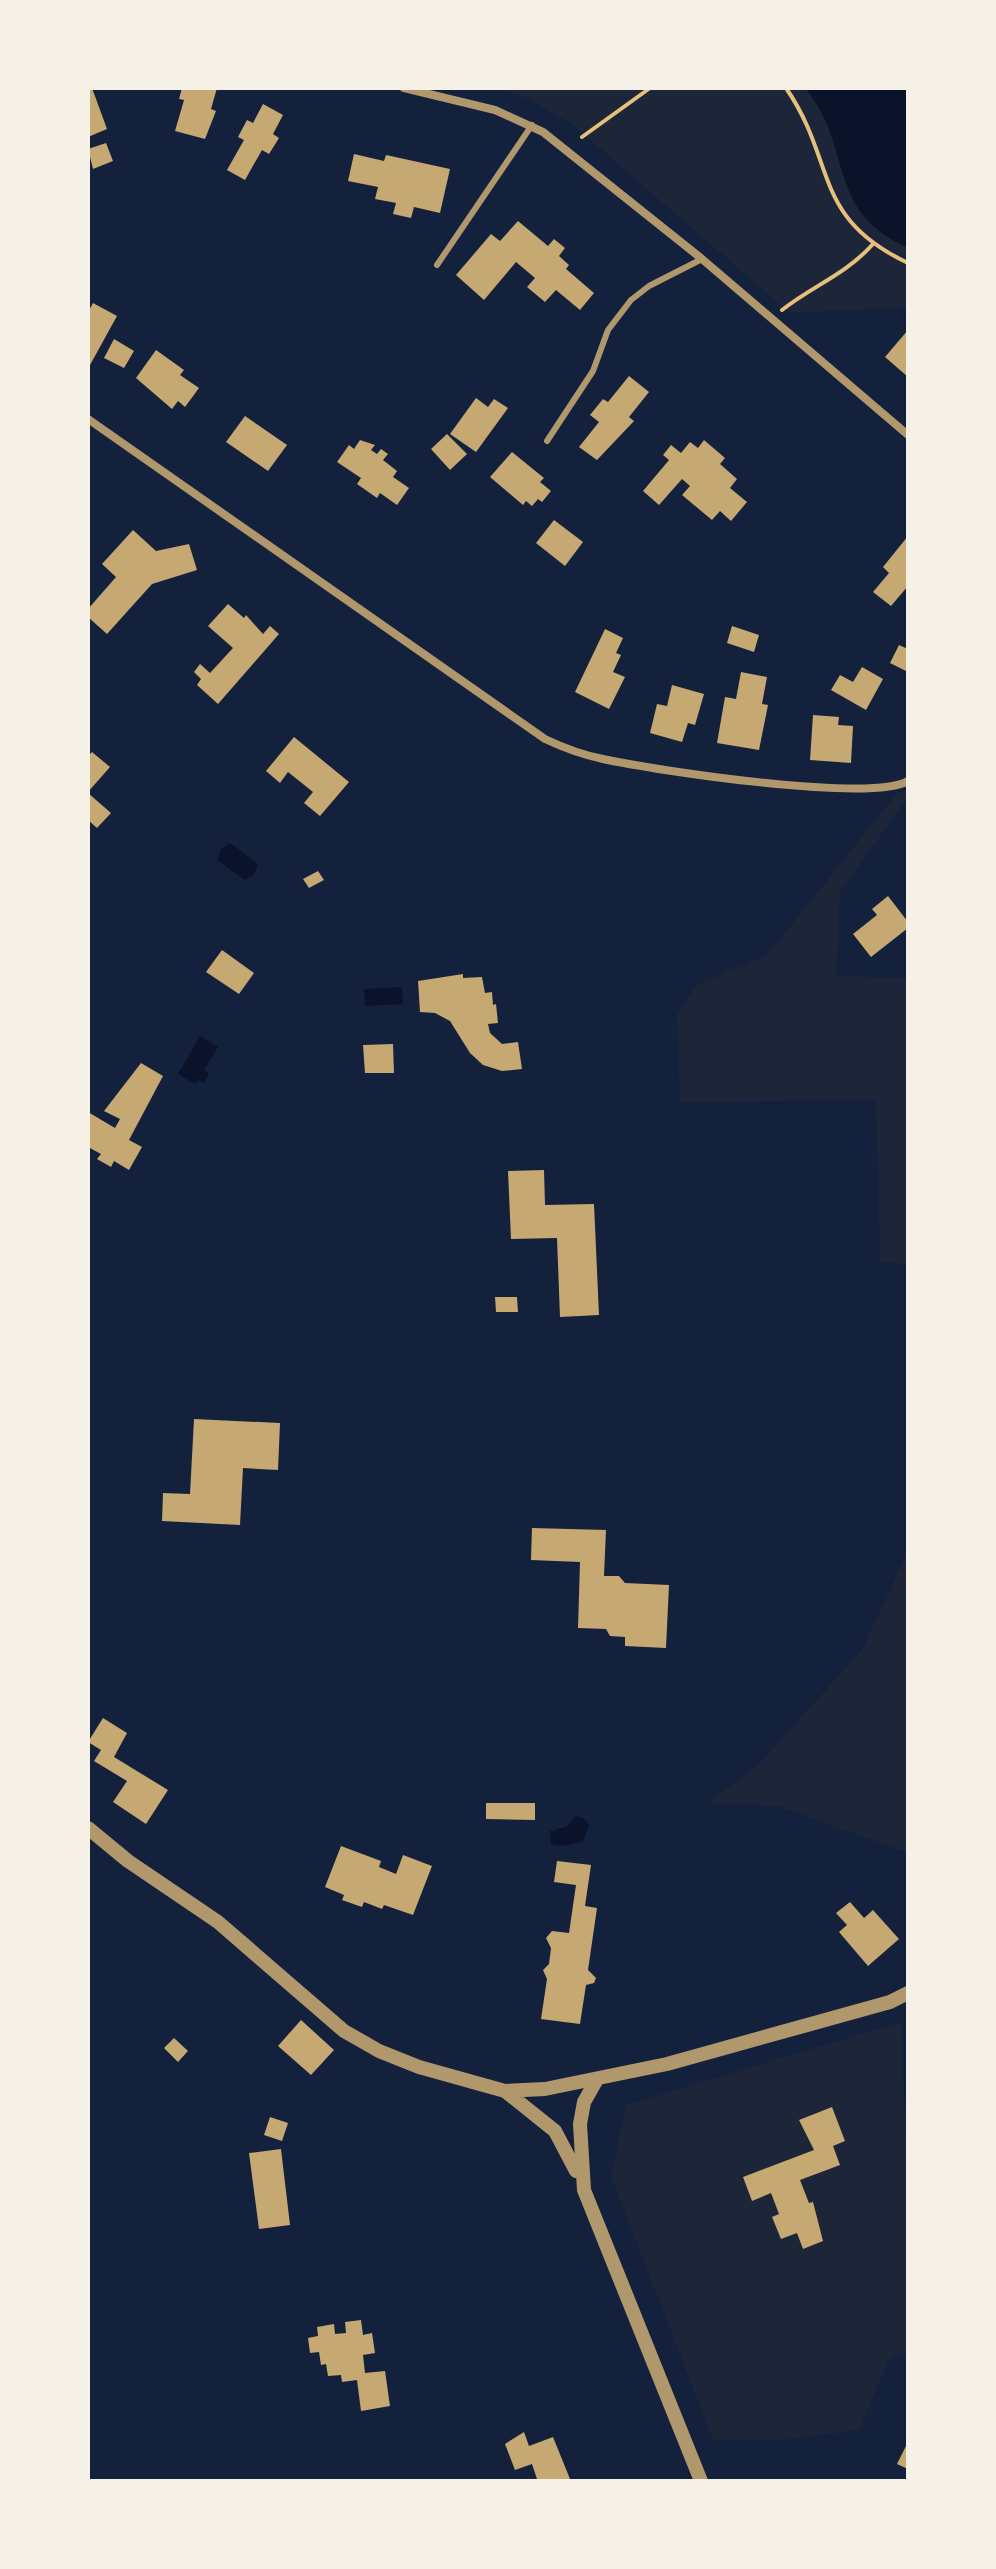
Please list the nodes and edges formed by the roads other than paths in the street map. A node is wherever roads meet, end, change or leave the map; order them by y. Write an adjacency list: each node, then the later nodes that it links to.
1 (404, 88): 2 (street)
2 (532, 125): 3 (street); 4 (lane)
3 (702, 259): 6 (street); 7 (lane)
4 (437, 265)
5 (88, 419): 8 (street)
6 (908, 435)
7 (547, 441)
8 (908, 781)
9 (88, 1828): 12 (street)
10 (908, 1993): 11 (street)
11 (596, 2081): 12 (street); 13 (street)
12 (505, 2091): 13 (street)
13 (584, 2190): 14 (street)
14 (701, 2481)

